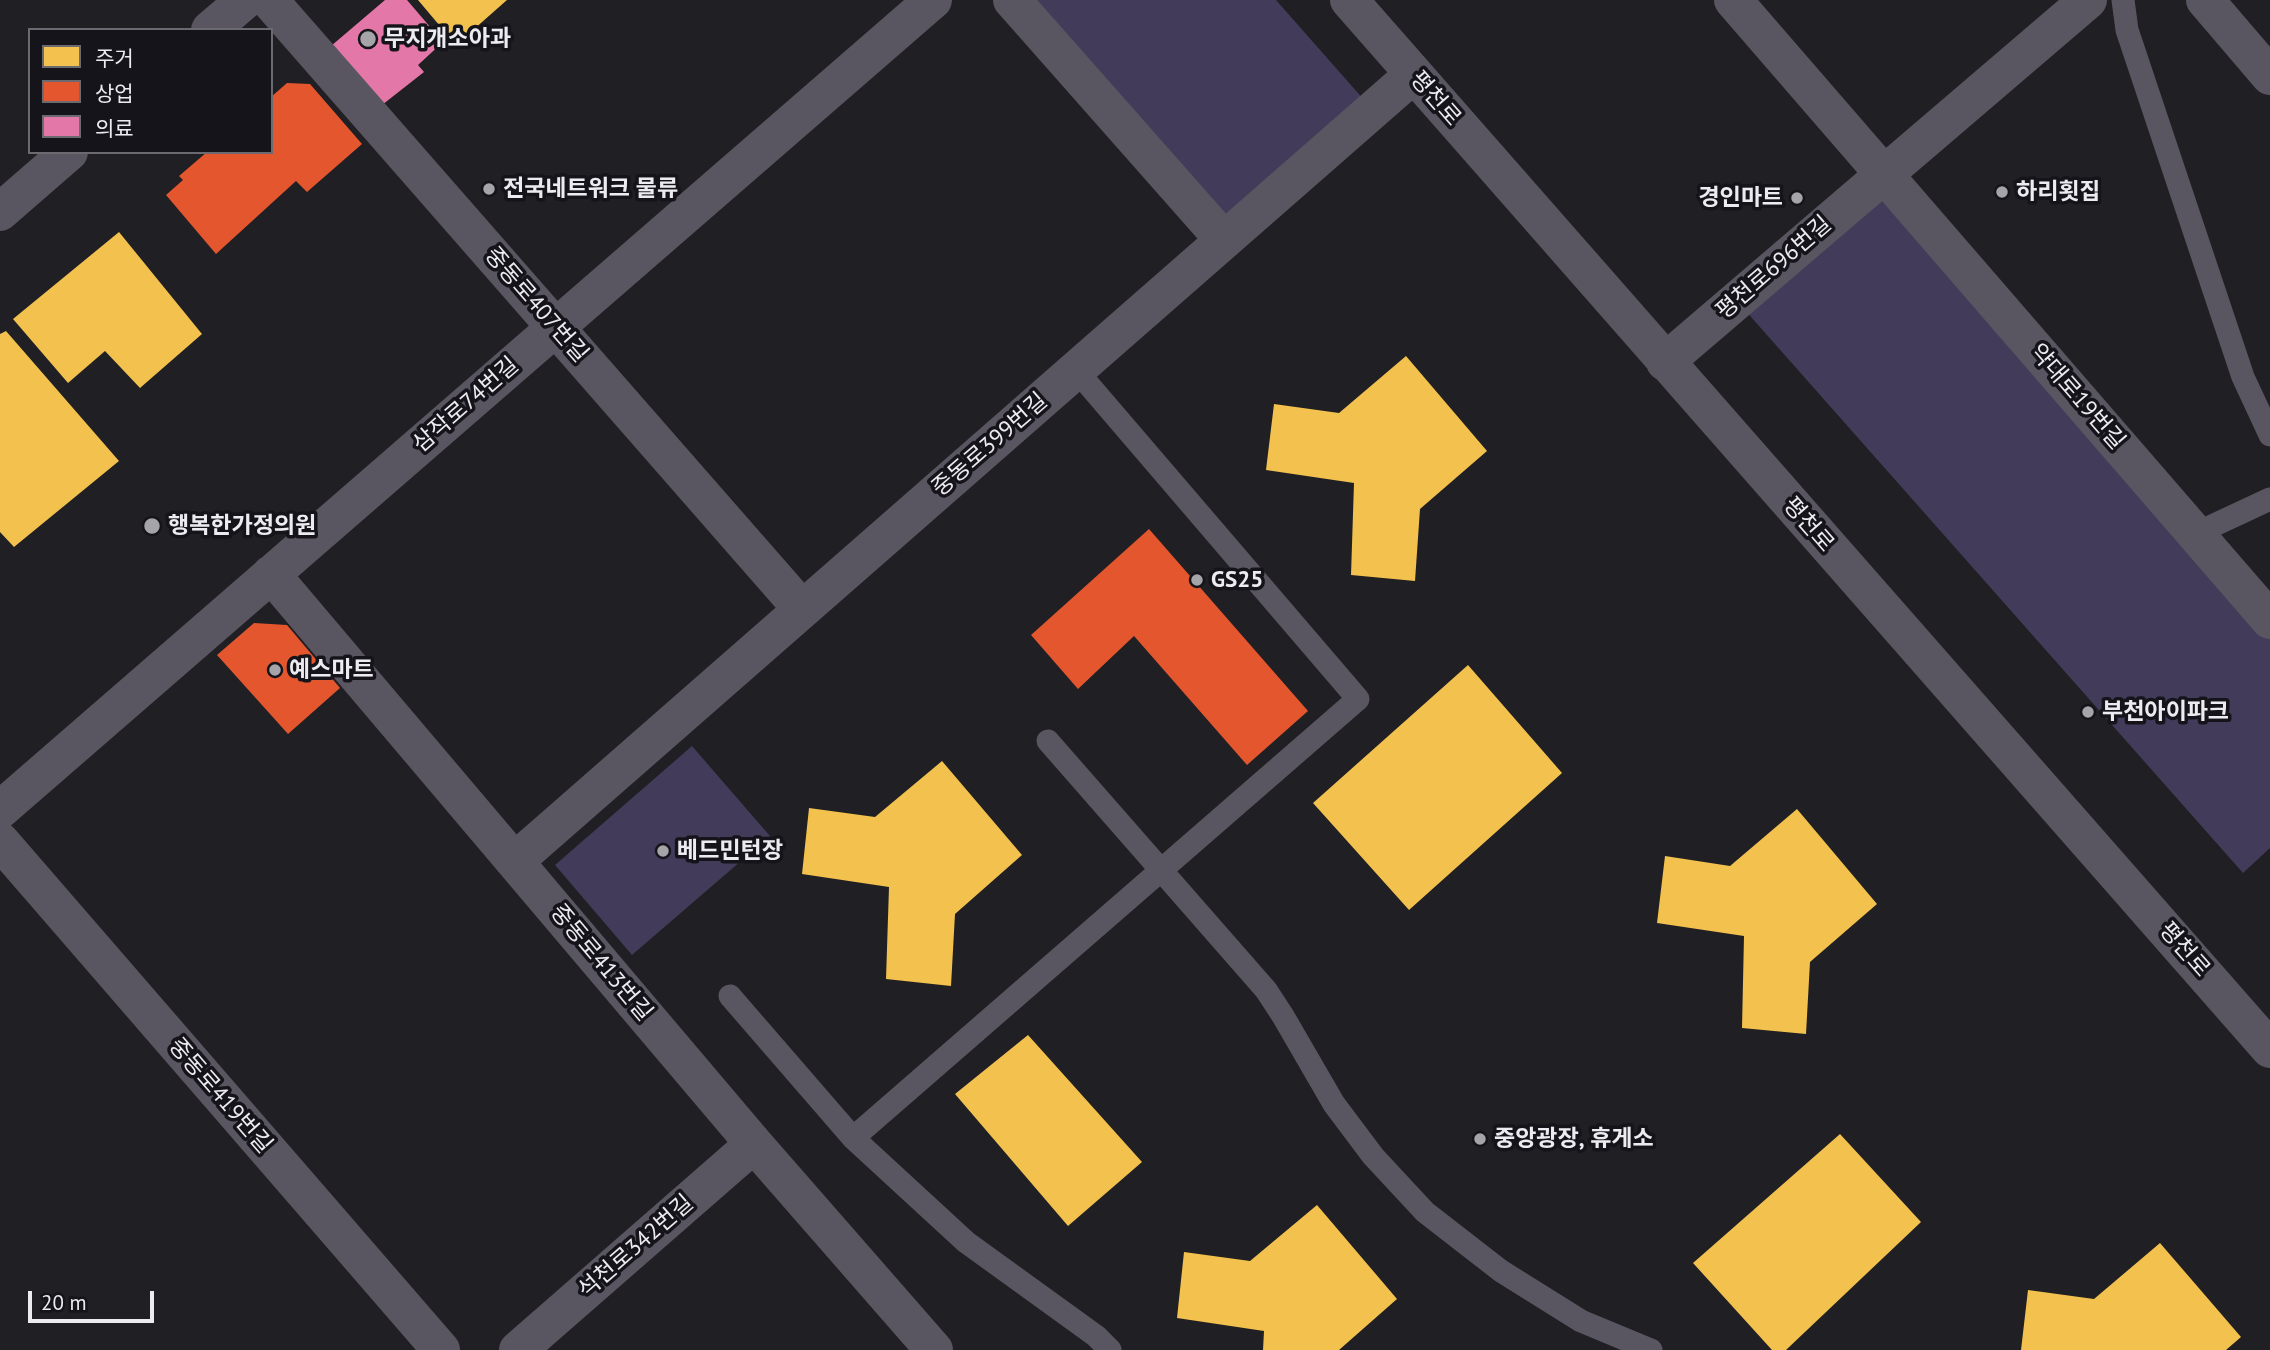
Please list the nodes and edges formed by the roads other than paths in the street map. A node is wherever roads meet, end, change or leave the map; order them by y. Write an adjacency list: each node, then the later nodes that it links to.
1 (244, 0): 10 (street)
2 (270, 0): 17 (street, 중동로407번길)
3 (933, 0): 17 (street, 삼작로74번길)
4 (1012, 0): 16 (street)
5 (1349, 0): 11 (street, 평천로)
6 (1733, 0): 14 (street)
7 (2088, 0): 14 (street, 평천로696번길)
8 (2123, 0): 20 (lane)
9 (2206, 0): 12 (street)
10 (212, 28)
11 (1414, 74): 16 (street, 중동로399번길); 18 (street, 평천로)
12 (2270, 76)
13 (67, 154): 15 (street)
14 (1884, 174): 18 (street, 평천로696번길); 22 (street, 약대로19번길)
15 (0, 212)
16 (1224, 240): 19 (street, 중동로399번길)
17 (556, 327): 23 (street, 삼작로74번길); 24 (street, 중동로407번길)
18 (1665, 362): 32 (street, 평천로)
19 (1076, 370): 24 (street, 중동로399번길); 30 (lane)
20 (2270, 435)
21 (2270, 499): 22 (lane)
22 (2195, 534): 25 (street, 약대로19번길)
23 (271, 574): 27 (street, 삼작로74번길); 29 (street, 중동로413번길)
24 (802, 609): 29 (street, 중동로399번길)
25 (2270, 620)
26 (1048, 741): 30 (lane)
27 (0, 810)
28 (0, 841): 35 (street, 중동로419번길)
29 (514, 861): 34 (street, 중동로413번길)
30 (1161, 870): 33 (lane); 39 (lane)
31 (730, 996): 33 (lane)
32 (2270, 1049)
33 (853, 1138): 38 (lane)
34 (754, 1144): 36 (street, 석천로342번길); 37 (street, 중동로413번길)
35 (441, 1350)
36 (517, 1350)
37 (934, 1350)
38 (1110, 1350)
39 (1651, 1350)

